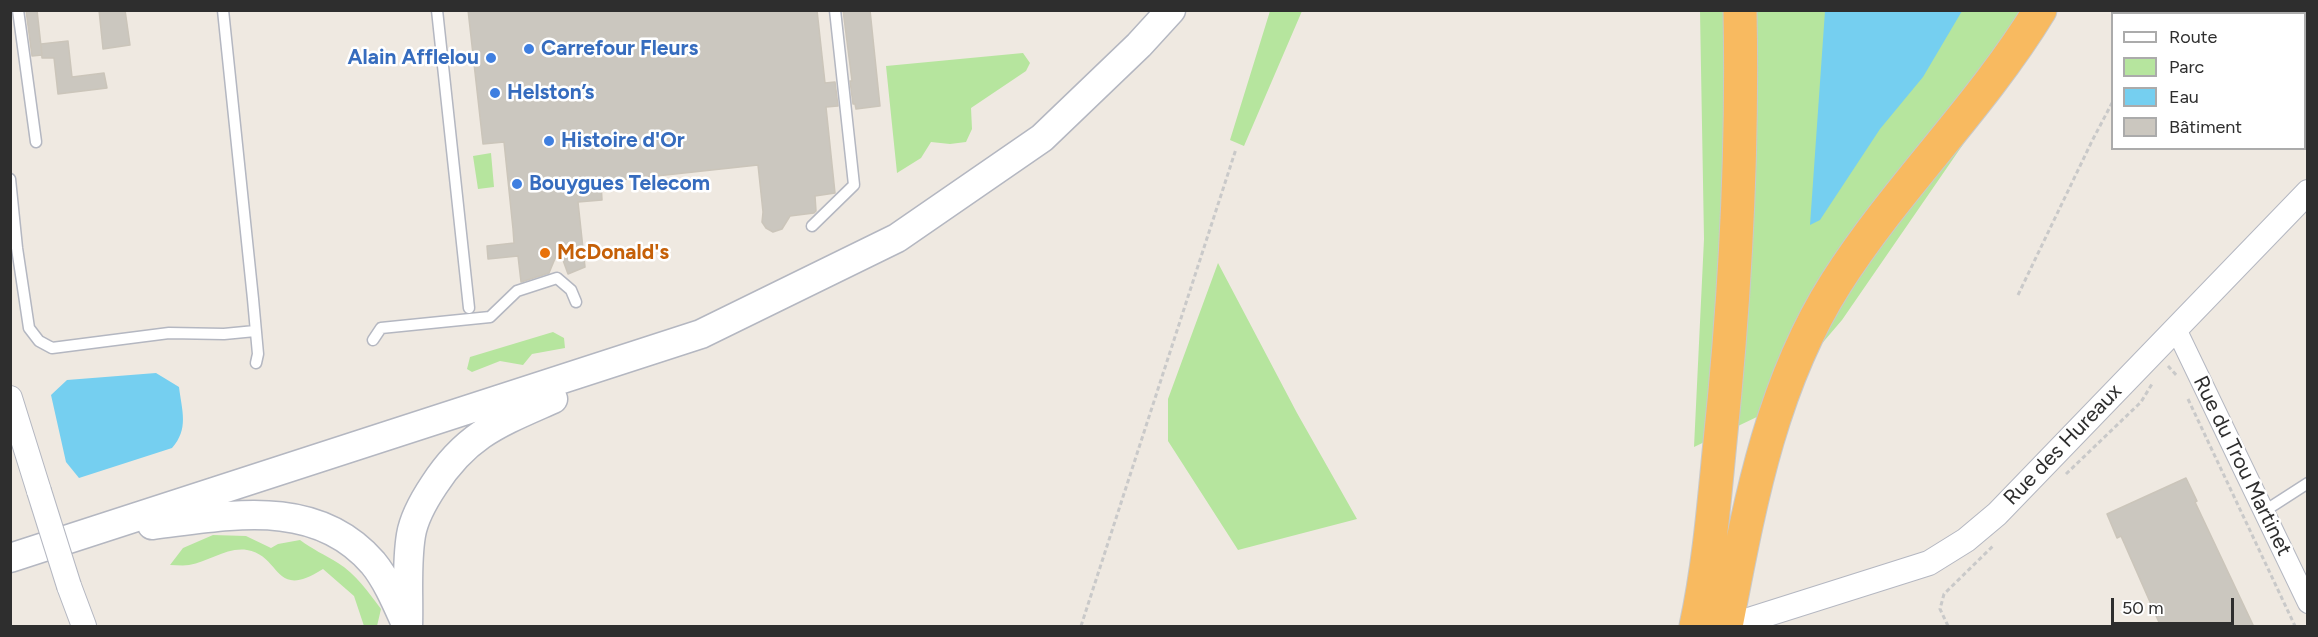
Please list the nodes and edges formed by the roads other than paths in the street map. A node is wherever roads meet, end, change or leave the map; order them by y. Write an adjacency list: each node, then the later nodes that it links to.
1 (18, 10): 9 (lane)
2 (223, 10): 16 (lane)
3 (437, 10): 14 (lane)
4 (835, 10): 12 (lane)
5 (1171, 10): 17 (main road)
6 (1740, 10): 28 (highway)
7 (1759, 10): 29 (highway)
8 (2040, 10): 30 (highway)
9 (36, 142)
10 (10, 179): 16 (lane)
11 (2307, 192): 15 (street, Rue des Hureaux)
12 (812, 226)
13 (576, 302): 18 (lane)
14 (468, 308)
15 (2176, 329): 22 (street, Rue du Trou Martinet); 30 (street, Rue des Hureaux)
16 (255, 331): 19 (lane)
17 (701, 334): 23 (main road); 27 (main road)
18 (374, 340)
19 (256, 363)
20 (10, 398): 26 (street, bridge)
21 (2307, 483): 22 (lane)
22 (2263, 512): 25 (street, Rue du Trou Martinet)
23 (90, 531): 24 (main road); 27 (main road)
24 (10, 558)
25 (2307, 603)
26 (84, 627)
27 (408, 627)
28 (1696, 627)
29 (1718, 627)
30 (1728, 627)

